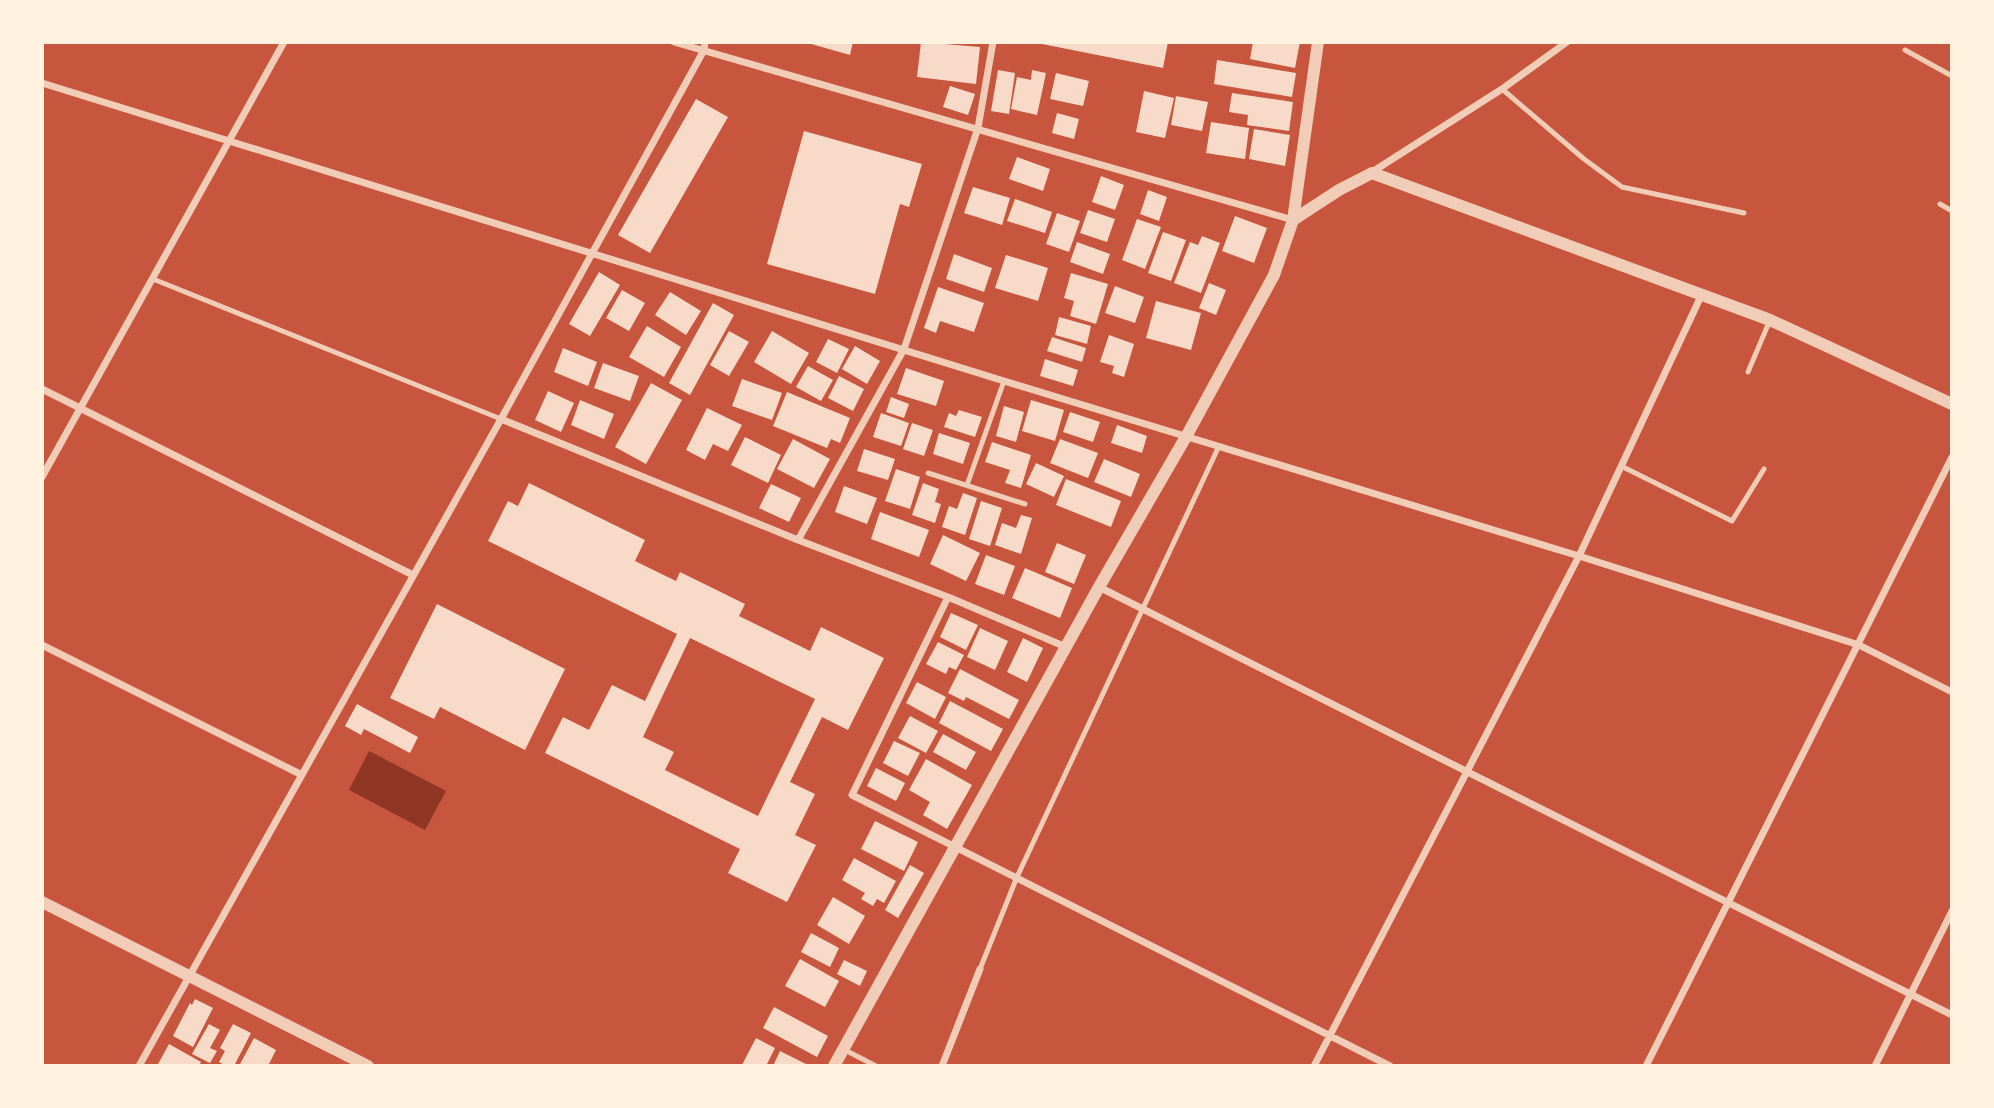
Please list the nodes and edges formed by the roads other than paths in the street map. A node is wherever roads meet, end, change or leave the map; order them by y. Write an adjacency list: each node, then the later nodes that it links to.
1 (284, 42): 12 (street)
2 (674, 42): 6 (street)
3 (993, 42): 11 (street)
4 (1318, 42): 17 (street)
5 (1567, 42): 10 (street)
6 (705, 46): 11 (street); 18 (street)
7 (1905, 50): 8 (lane)
8 (1952, 76)
9 (42, 83): 12 (street)
10 (1502, 89): 13 (street); 16 (lane)
11 (978, 128): 17 (street); 22 (street)
12 (229, 141): 18 (street); 19 (street)
13 (1372, 173): 17 (street); 20 (street)
14 (1940, 204): 15 (lane)
15 (1952, 211)
16 (1744, 214)
17 (1293, 220): 29 (street)
18 (593, 253): 22 (street); 28 (street)
19 (153, 279): 27 (street); 28 (lane)
20 (1702, 294): 21 (street); 32 (street)
21 (1770, 320): 23 (lane); 26 (street)
22 (904, 349): 24 (street); 38 (street)
23 (1748, 372)
24 (1004, 380): 29 (street); 36 (lane)
25 (42, 388): 27 (street)
26 (1952, 404)
27 (81, 408): 35 (street); 40 (street)
28 (501, 419): 38 (street); 40 (street)
29 (1186, 435): 30 (street); 41 (street)
30 (1219, 446): 39 (street); 43 (lane)
31 (1952, 457): 45 (street)
32 (1621, 466): 33 (lane); 39 (street)
33 (1764, 469)
34 (928, 473): 36 (lane)
35 (42, 477)
36 (967, 485): 37 (lane)
37 (1025, 504)
38 (798, 540): 42 (street)
39 (1579, 556): 45 (street); 48 (street)
40 (413, 575): 49 (street)
41 (1099, 587): 43 (street); 46 (street)
42 (948, 597): 46 (street); 50 (street)
43 (1142, 609): 48 (street); 51 (lane)
44 (42, 645): 49 (street)
45 (1859, 645): 47 (street); 53 (street)
46 (1066, 646): 50 (street)
47 (1952, 692)
48 (1466, 772): 53 (street); 59 (street)
49 (302, 775): 56 (street)
50 (955, 846): 51 (street); 60 (street)
51 (1017, 877): 55 (lane); 59 (street)
52 (42, 902): 56 (street)
53 (1728, 903): 57 (street); 68 (street)
54 (1952, 911): 57 (street)
55 (980, 969): 65 (street)
56 (189, 975): 61 (street); 62 (street)
57 (1910, 995): 58 (street); 69 (street)
58 (1952, 1016)
59 (1329, 1035): 66 (street); 67 (street)
60 (843, 1049): 63 (street); 64 (lane)
61 (139, 1066)
62 (368, 1066)
63 (834, 1066)
64 (876, 1066)
65 (942, 1066)
66 (1314, 1066)
67 (1390, 1066)
68 (1646, 1066)
69 (1875, 1066)

